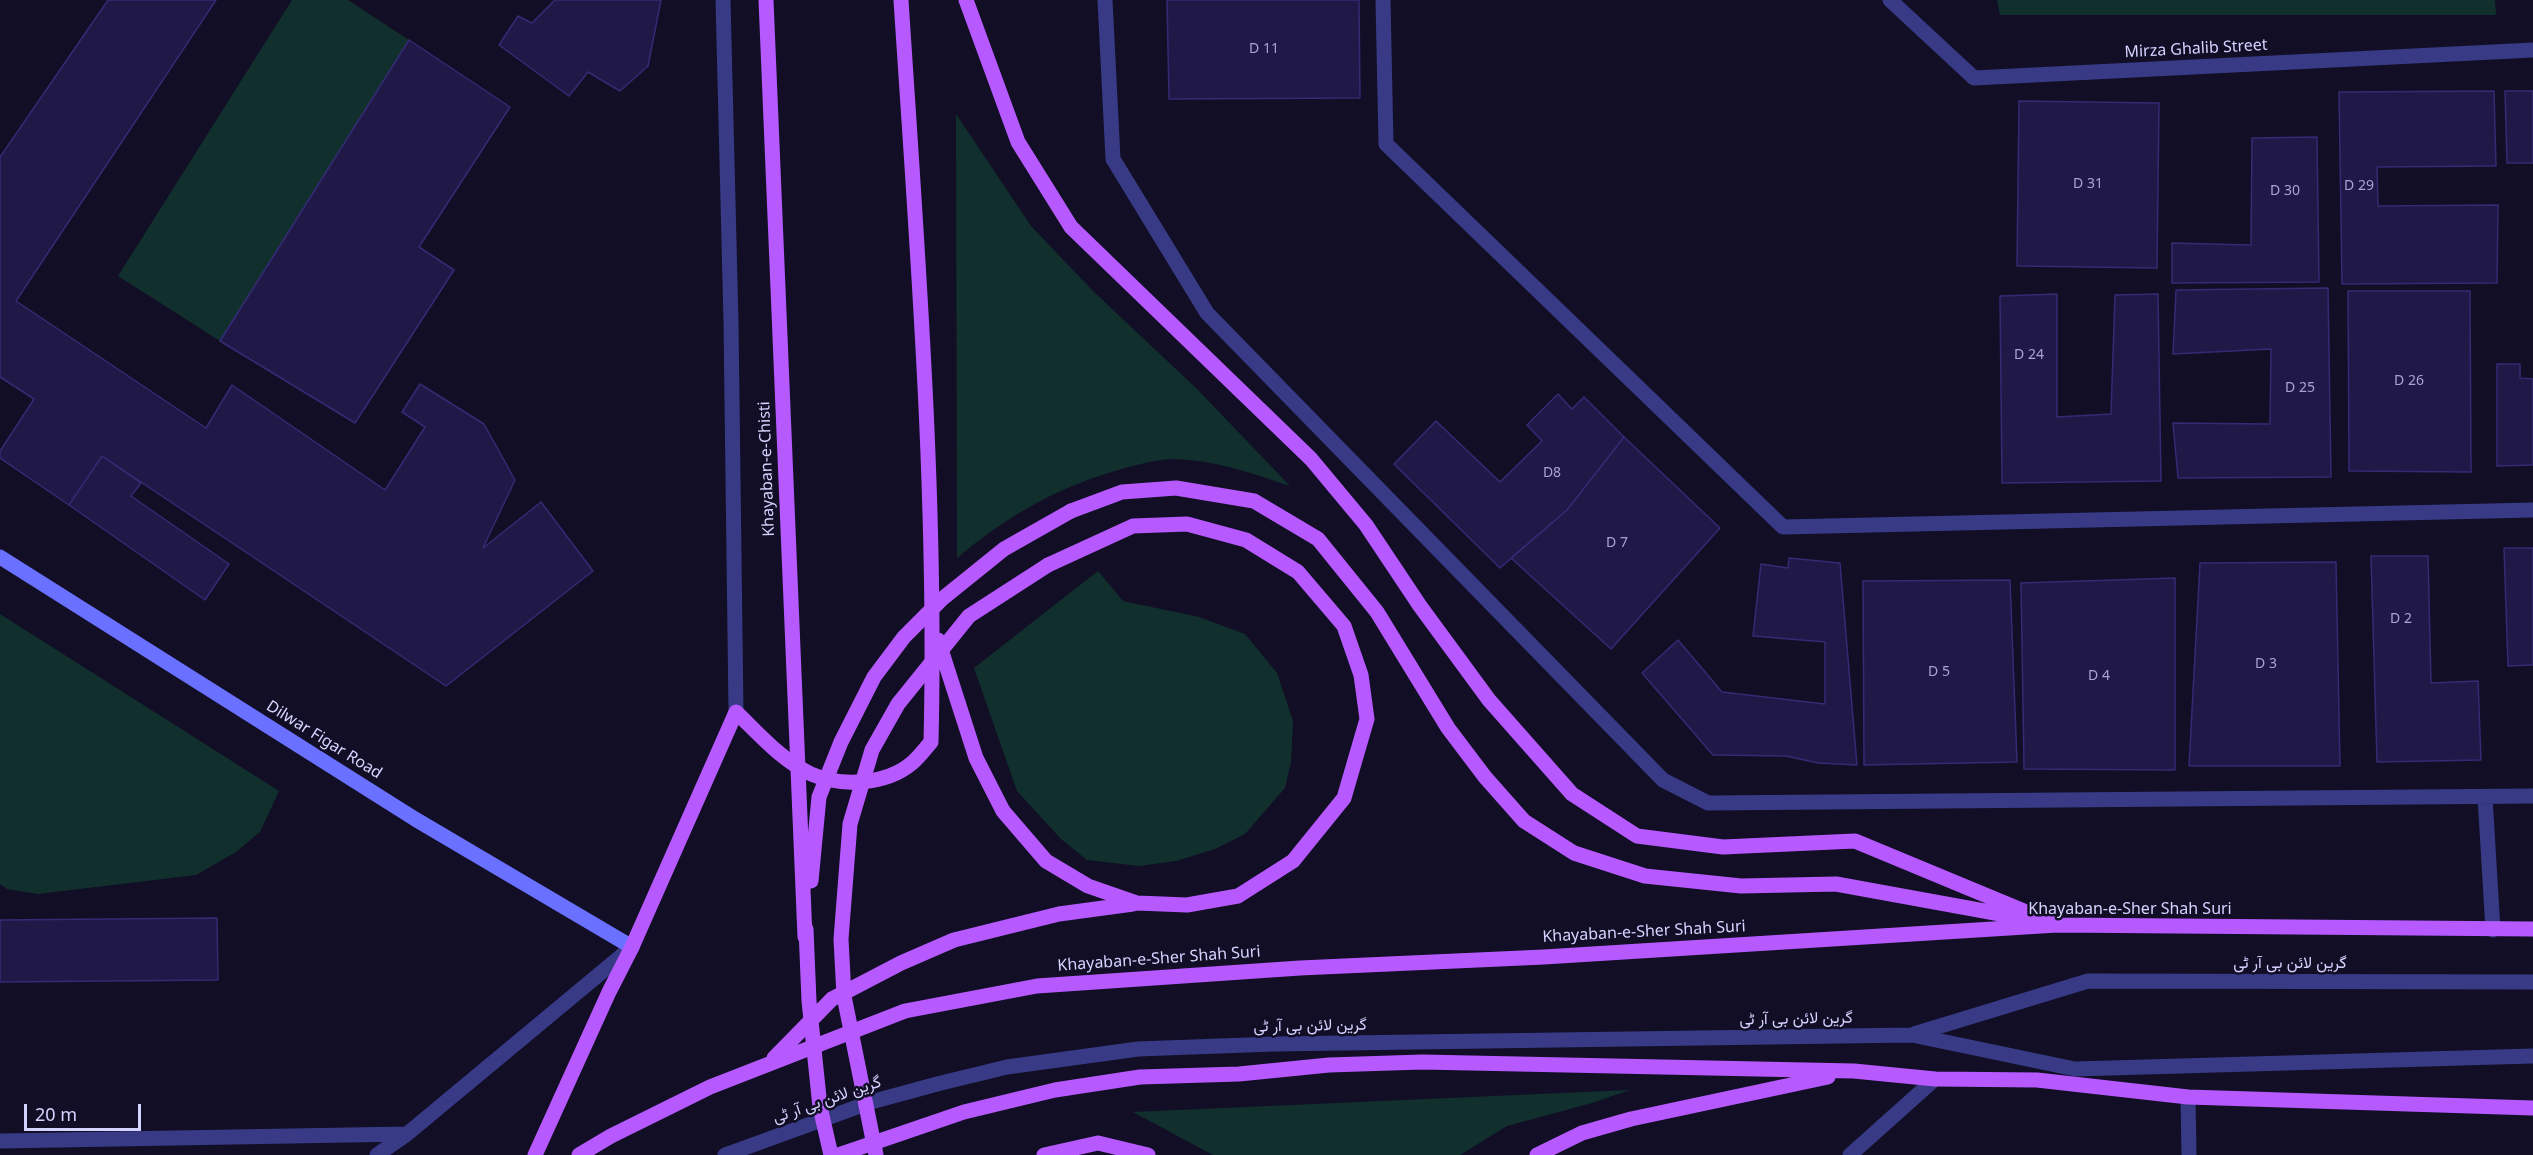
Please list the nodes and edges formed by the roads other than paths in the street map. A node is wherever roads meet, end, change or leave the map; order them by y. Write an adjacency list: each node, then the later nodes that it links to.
1 (723, 0): 12 (street)
2 (766, 0): 19 (main road, Khayaban-e-Chisti, bridge)
3 (901, 0): 11 (main road)
4 (966, 0): 16 (main road)
5 (1106, 0): 14 (street)
6 (1383, 0): 9 (street)
7 (1890, 0): 8 (street, Mirza Ghalib Street)
8 (2533, 50)
9 (2533, 510)
10 (0, 557): 20 (street, Dilwar Figar Road)
11 (934, 626): 12 (main road); 15 (main road)
12 (736, 712): 20 (main road)
13 (2533, 796): 14 (street)
14 (2485, 797): 18 (street)
15 (1137, 903): 24 (main road); 37 (main road, bridge)
16 (2057, 925): 18 (main road, Khayaban-e-Sher Shah Suri); 19 (main road, bridge); 24 (main road, Khayaban-e-Sher Shah Suri)
17 (2533, 929): 18 (main road, Khayaban-e-Sher Shah Suri)
18 (2493, 930)
19 (805, 937): 35 (main road, bridge)
20 (632, 947): 29 (street); 32 (main road)
21 (2533, 982): 22 (street, گرین لائن بی آر ٹی)
22 (1912, 1035): 23 (street, گرین لائن بی آر ٹی); 34 (street, گرین لائن بی آر ٹی)
23 (2533, 1056)
24 (769, 1063): 33 (main road, Khayaban-e-Sher Shah Suri)
25 (1854, 1071): 26 (main road); 36 (main road); 40 (main road)
26 (1935, 1079): 27 (main road); 41 (street)
27 (2188, 1097): 28 (main road); 42 (street)
28 (2533, 1108)
29 (407, 1134): 30 (street); 31 (street)
30 (0, 1141)
31 (377, 1155)
32 (535, 1155)
33 (579, 1155)
34 (725, 1155)
35 (831, 1155)
36 (838, 1155)
37 (876, 1155)
38 (1044, 1155): 39 (main road)
39 (1148, 1155)
40 (1537, 1155)
41 (1850, 1155)
42 (2189, 1155)

